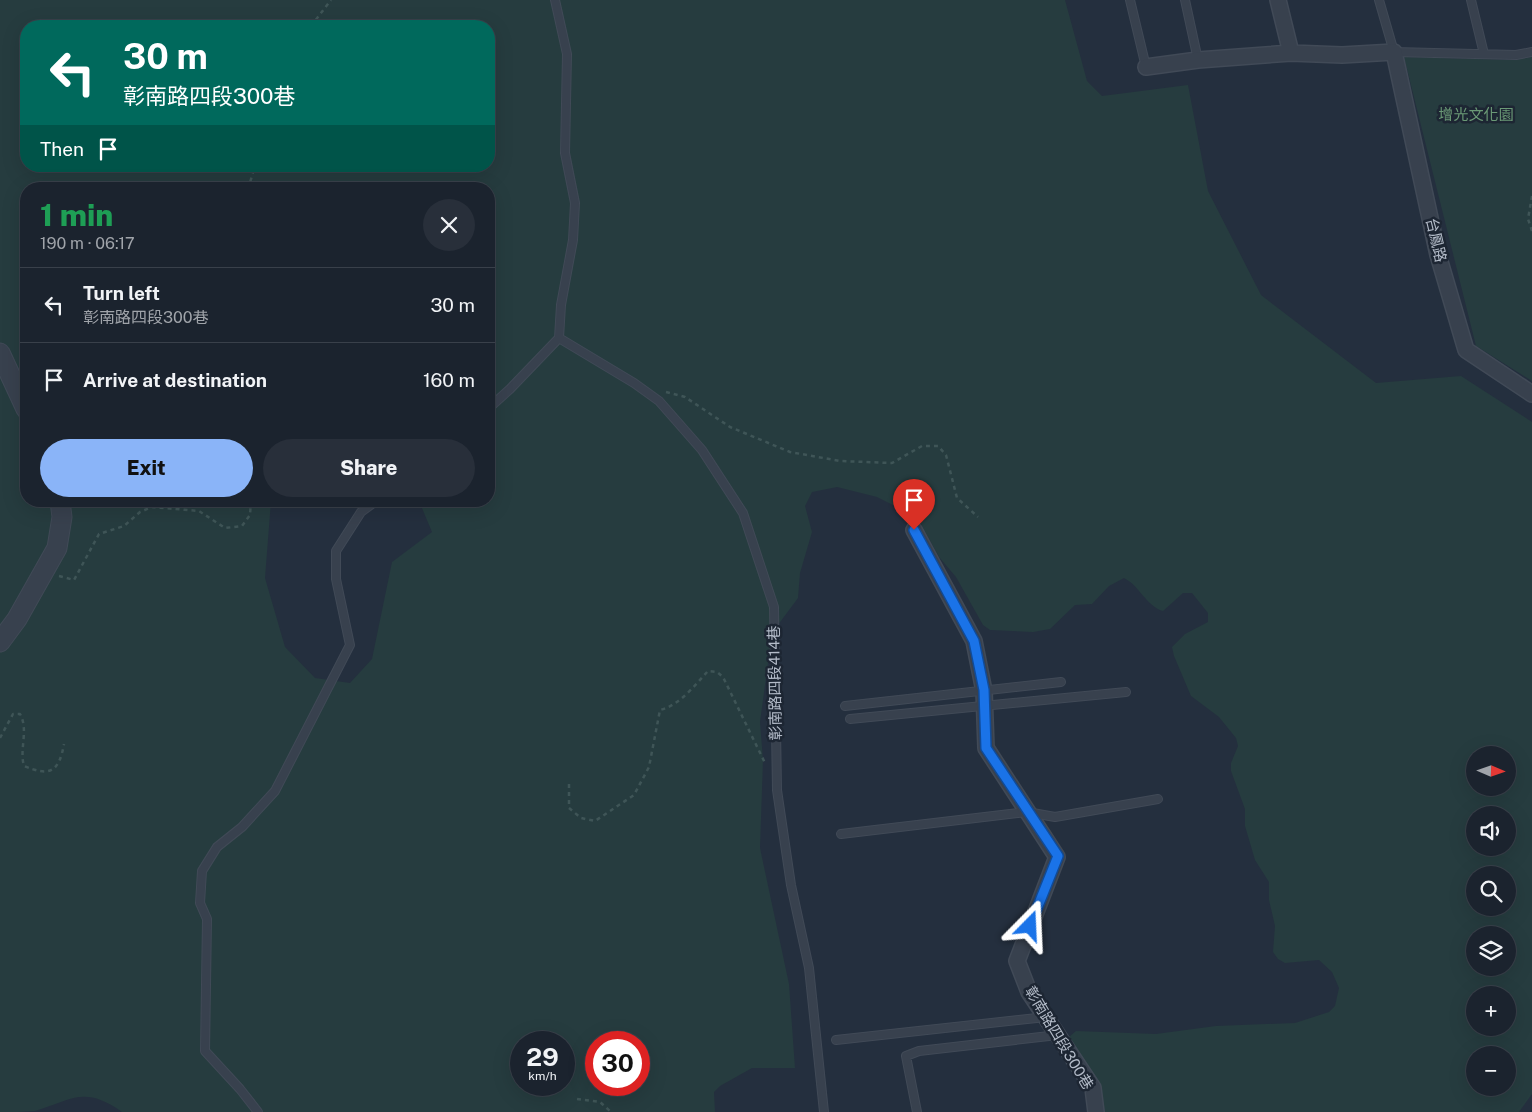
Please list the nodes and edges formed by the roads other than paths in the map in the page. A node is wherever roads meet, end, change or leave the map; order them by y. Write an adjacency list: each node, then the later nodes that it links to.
1 (555, 0): 13 (lane)
2 (1130, 0): 12 (lane)
3 (1185, 0): 11 (lane)
4 (1278, 0): 9 (street)
5 (1379, 0): 7 (lane)
6 (1471, 0): 10 (lane)
7 (1394, 52): 9 (street); 10 (lane); 15 (street, 台鳳路)
8 (1532, 52): 10 (lane)
9 (1292, 53): 11 (street)
10 (1484, 54)
11 (1198, 60): 12 (street)
12 (1146, 67)
13 (559, 338): 17 (lane); 35 (lane, 彰南路四段414巷)
14 (0, 353): 16 (street)
15 (1532, 394)
16 (20, 396)
17 (495, 403)
18 (61, 507): 21 (street)
19 (368, 507): 34 (lane)
20 (914, 530): 23 (street, 彰南路四段300巷)
21 (0, 642)
22 (1061, 682): 23 (lane)
23 (984, 690): 25 (lane); 26 (street, 彰南路四段300巷)
24 (1126, 692): 26 (lane)
25 (845, 706)
26 (985, 706): 27 (lane); 29 (street, 彰南路四段300巷)
27 (850, 719)
28 (1158, 799): 29 (lane)
29 (1027, 812): 30 (lane); 31 (street, 彰南路四段300巷)
30 (841, 834)
31 (1046, 1017): 32 (street, 彰南路四段300巷); 33 (lane)
32 (1058, 1035): 36 (lane); 37 (street, 彰南路四段300巷)
33 (836, 1040)
34 (258, 1112)
35 (824, 1112)
36 (917, 1112)
37 (1096, 1112)

